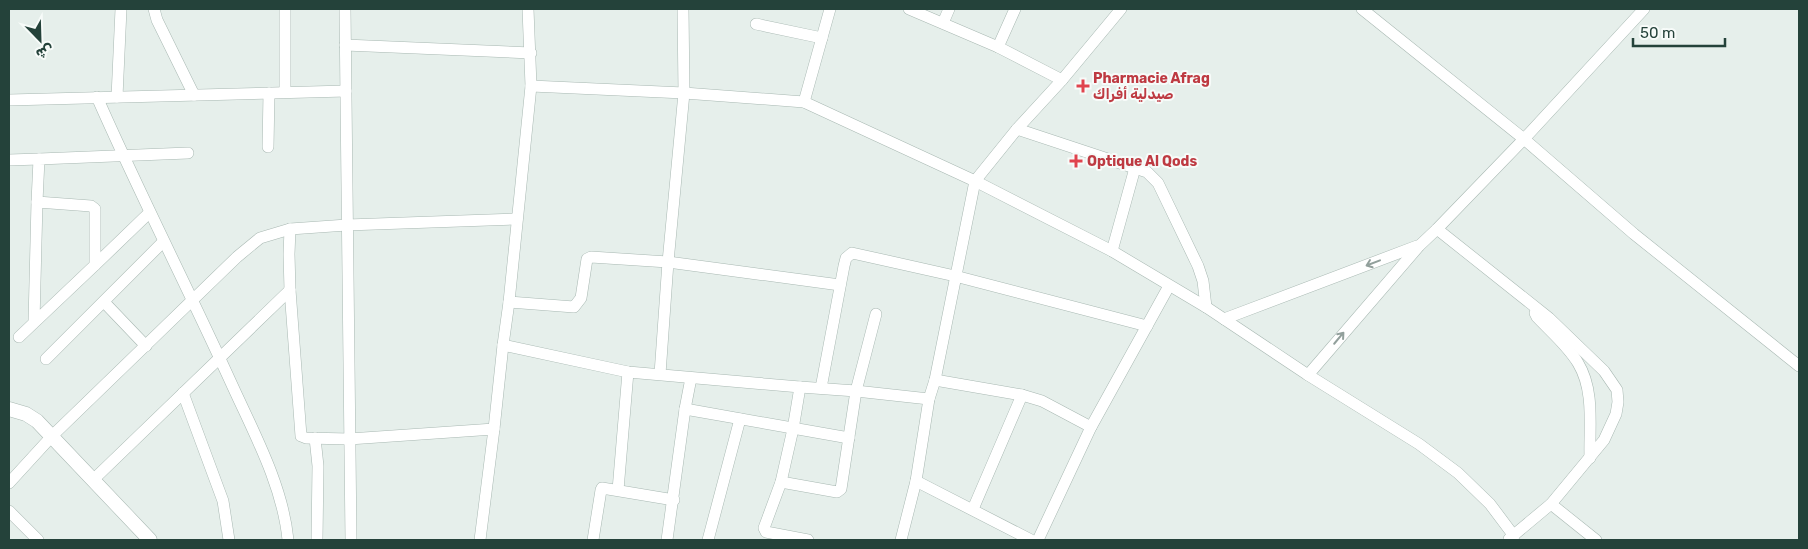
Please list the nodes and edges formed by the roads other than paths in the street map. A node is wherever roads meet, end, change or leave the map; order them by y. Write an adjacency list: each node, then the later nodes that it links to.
1 (121, 9): 27 (street)
2 (154, 9): 26 (street)
3 (285, 9): 23 (street)
4 (345, 9): 17 (street)
5 (528, 9): 19 (street)
6 (681, 9): 25 (street)
7 (830, 9): 16 (street)
8 (909, 9): 14 (street)
9 (949, 9): 14 (street)
10 (1014, 9): 18 (street)
11 (1120, 9): 20 (street)
12 (1362, 9): 32 (street)
13 (1644, 9): 32 (street)
14 (943, 23): 18 (street)
15 (756, 24): 16 (street)
16 (822, 38): 30 (street)
17 (345, 46): 19 (street); 22 (street)
18 (998, 47): 20 (street)
19 (530, 53): 21 (street)
20 (1062, 80): 31 (street)
21 (531, 86): 25 (street); 42 (street)
22 (346, 91): 23 (street); 43 (street)
23 (285, 92): 24 (street)
24 (268, 93): 26 (street); 33 (street)
25 (684, 93): 30 (street); 49 (street)
26 (194, 95): 27 (street)
27 (118, 97): 28 (street)
28 (97, 98): 29 (street); 35 (street)
29 (9, 100)
30 (804, 102): 39 (street)
31 (1017, 129): 38 (street); 39 (street)
32 (1524, 139): 45 (street); 71 (street)
33 (268, 147)
34 (188, 153): 35 (street)
35 (122, 155): 36 (street); 41 (street)
36 (39, 159): 37 (street); 40 (street)
37 (9, 160)
38 (1135, 168): 48 (street); 59 (street)
39 (975, 181): 48 (street); 51 (street)
40 (37, 202): 50 (street); 62 (street)
41 (150, 213): 46 (street); 50 (street)
42 (518, 219): 43 (street); 57 (street)
43 (347, 225): 44 (street); 92 (street)
44 (290, 229): 54 (street); 56 (street)
45 (1437, 229): 47 (street); 58 (street)
46 (163, 242): 55 (street); 56 (street)
47 (1419, 246): 61 (street, one-way to 61); 74 (street, one-way to 47)
48 (1112, 251): 53 (street)
49 (668, 262): 52 (street); 57 (street); 73 (street)
50 (95, 264): 62 (street)
51 (955, 276): 52 (street); 63 (street); 76 (street)
52 (840, 285): 78 (street)
53 (1169, 286): 59 (street); 63 (street)
54 (290, 290): 69 (street); 90 (street)
55 (104, 302): 65 (street); 68 (street)
56 (192, 302): 65 (street); 69 (street)
57 (509, 302): 66 (street)
58 (1534, 305): 67 (street); 70 (street)
59 (1206, 307): 61 (street)
60 (876, 314): 79 (street)
61 (1224, 319): 74 (street)
62 (34, 322): 64 (street)
63 (1147, 326): 86 (street)
64 (19, 337)
65 (146, 346): 89 (street)
66 (502, 346): 72 (street); 88 (street)
67 (1590, 358): 70 (street); 93 (street)
68 (46, 359)
69 (220, 359): 80 (street); 107 (street)
70 (1579, 365): 93 (street)
71 (1799, 366)
72 (628, 372): 73 (street); 98 (street)
73 (660, 374): 75 (street)
74 (1308, 376): 103 (street)
75 (691, 378): 77 (street); 84 (street)
76 (935, 380): 81 (street); 82 (street)
77 (800, 387): 78 (street); 87 (street)
78 (821, 388): 79 (street)
79 (856, 391): 82 (street); 91 (street)
80 (183, 393): 94 (street); 106 (street)
81 (1022, 395): 86 (street); 101 (street)
82 (929, 399): 95 (street)
83 (9, 408): 89 (street)
84 (685, 409): 85 (street); 99 (street)
85 (740, 418): 87 (street); 113 (street)
86 (1091, 427): 117 (street)
87 (793, 429): 91 (street); 96 (street)
88 (494, 430): 92 (street); 110 (street)
89 (52, 436): 94 (street); 97 (street)
90 (315, 438): 92 (street); 108 (street)
91 (849, 438): 96 (street)
92 (350, 439): 109 (street)
93 (1590, 458): 100 (street)
94 (93, 480): 105 (street)
95 (916, 481): 101 (street); 115 (street)
96 (781, 482): 114 (street)
97 (9, 483)
98 (618, 490): 99 (street); 111 (street)
99 (674, 500): 112 (street)
100 (1551, 504): 103 (street); 118 (street)
101 (973, 509): 116 (street)
102 (9, 510): 104 (street)
103 (1511, 538)
104 (38, 540)
105 (148, 540)
106 (229, 540)
107 (288, 540)
108 (317, 540)
109 (350, 540)
110 (480, 540)
111 (593, 540)
112 (667, 540)
113 (708, 540)
114 (808, 540)
115 (901, 540)
116 (1031, 540)
117 (1038, 540)
118 (1596, 540)

